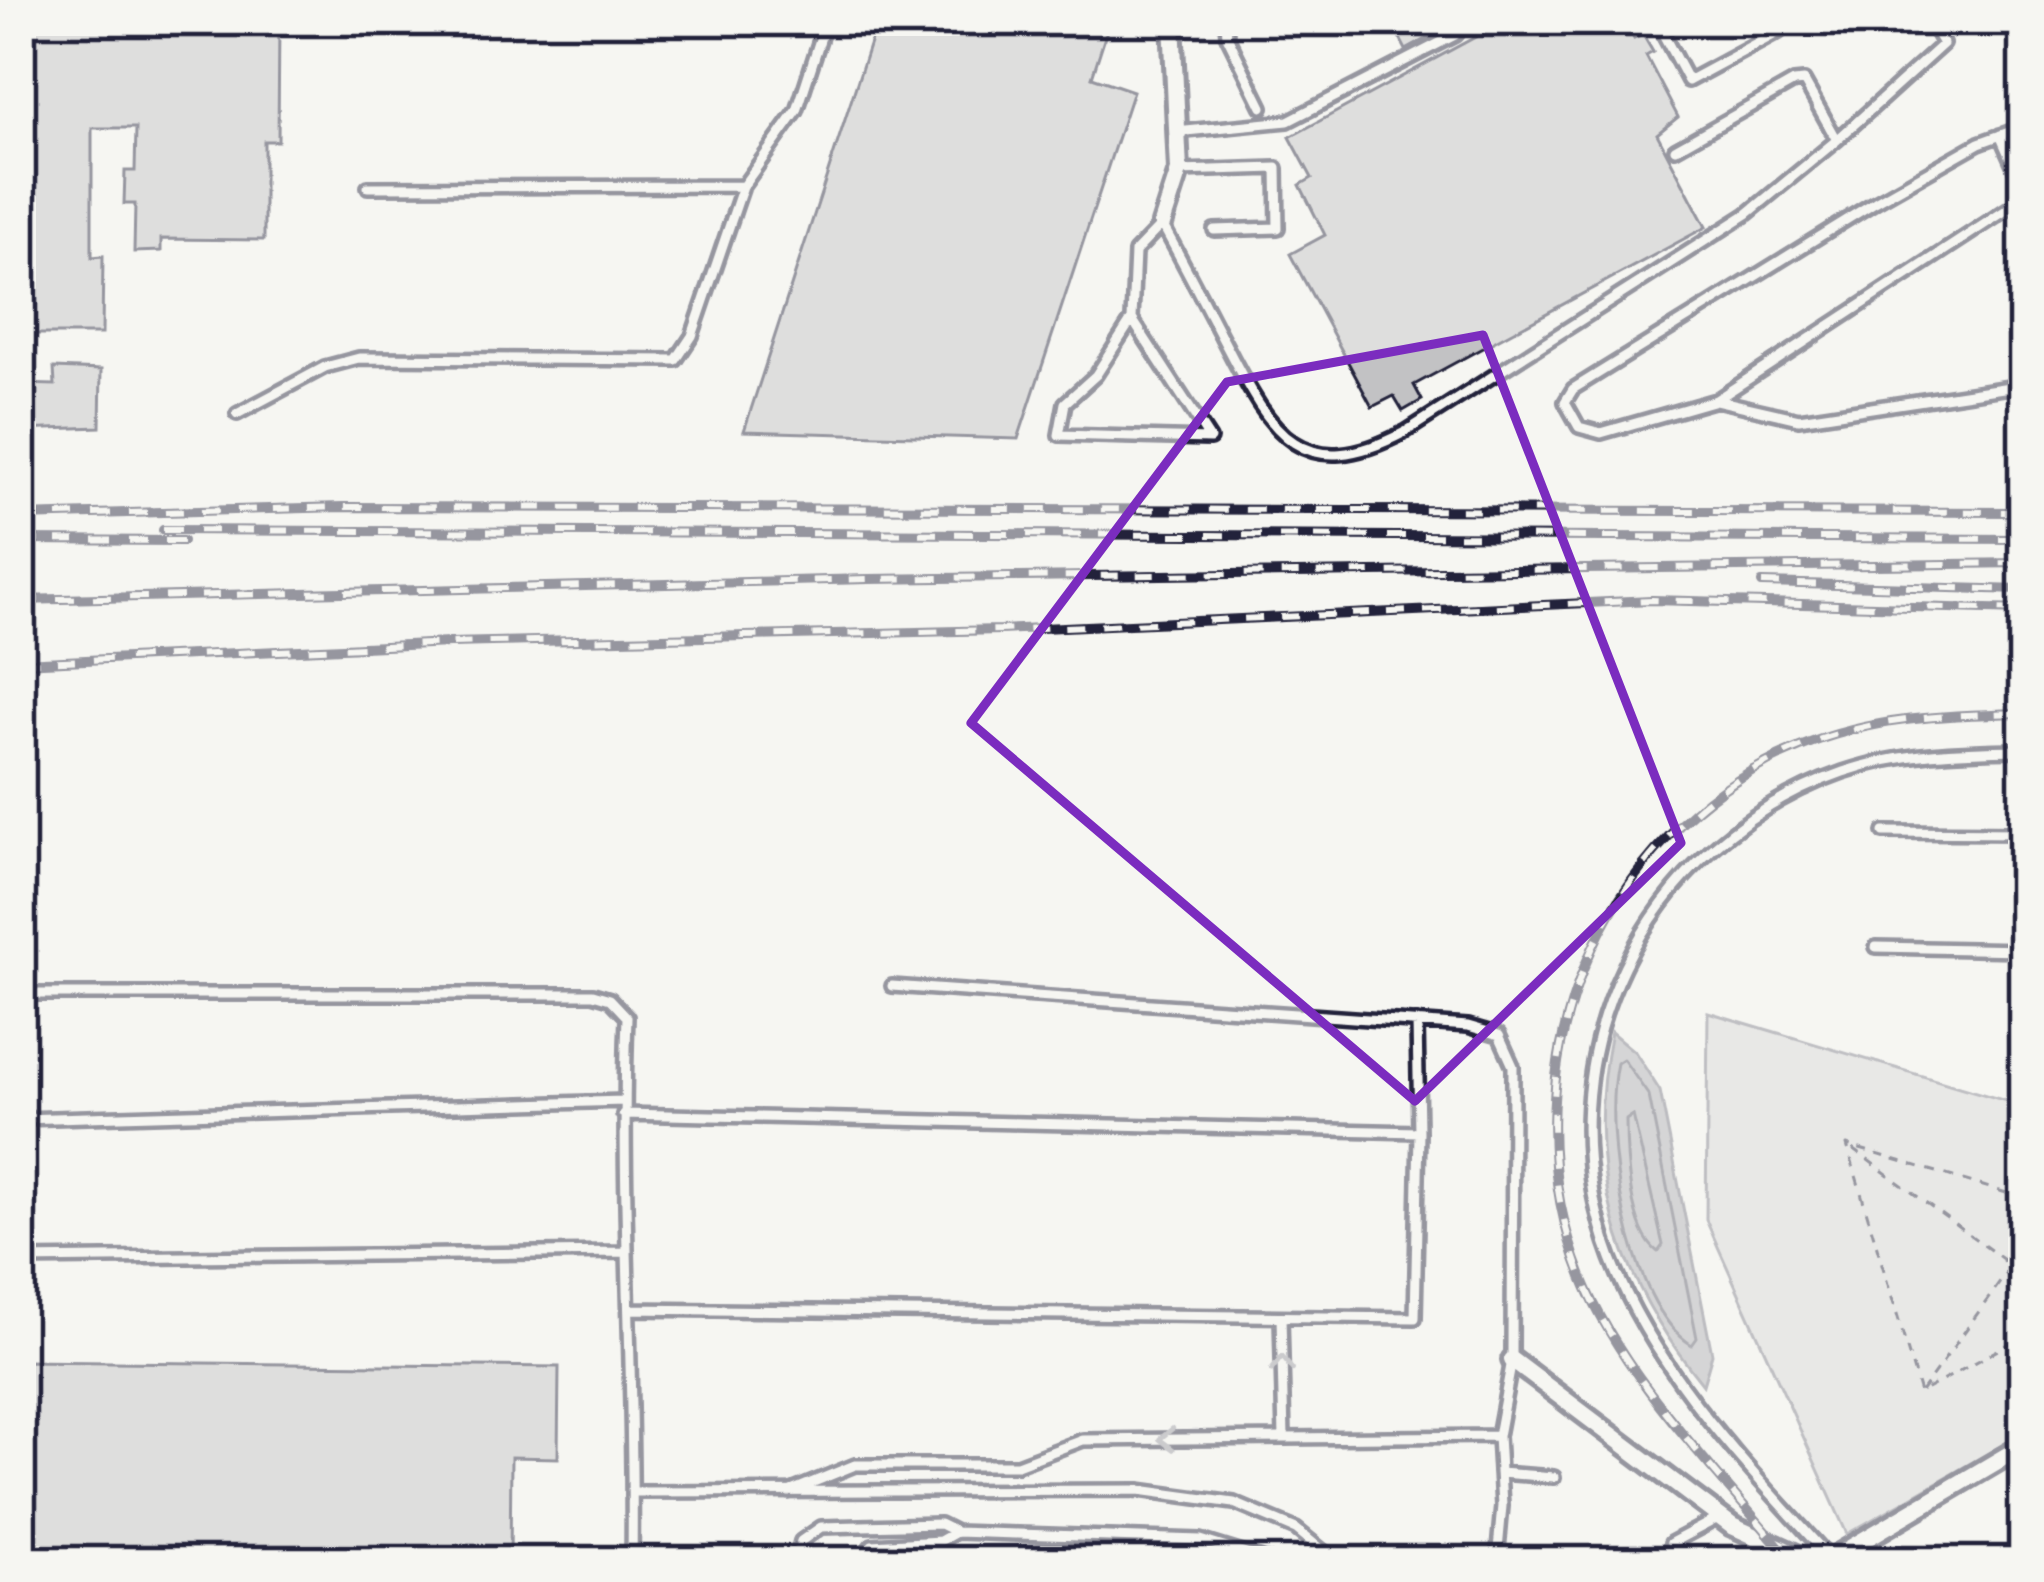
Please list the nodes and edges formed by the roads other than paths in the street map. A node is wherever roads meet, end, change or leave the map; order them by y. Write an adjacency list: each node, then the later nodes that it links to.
1 (826, 21): 15 (lane)
2 (1172, 21): 10 (street)
3 (1226, 21): 8 (lane)
4 (1465, 21): 10 (lane)
5 (1656, 21): 6 (lane)
6 (1784, 21)
7 (1930, 21): 12 (lane)
8 (1262, 107)
9 (2023, 127): 11 (lane)
10 (1176, 132): 14 (street)
11 (2000, 135): 17 (lane); 23 (lane)
12 (1837, 140): 13 (lane); 19 (lane)
13 (1675, 149)
14 (1179, 170): 19 (street); 20 (lane)
15 (743, 186): 16 (lane); 24 (lane)
16 (368, 187)
17 (2023, 187)
18 (2023, 199): 23 (lane)
19 (1162, 224): 21 (lane)
20 (1214, 230)
21 (1132, 319): 21 (lane)
22 (2023, 386): 23 (lane)
23 (1716, 400)
24 (237, 414)
25 (30, 438): 26 (lane)
26 (21, 458)
27 (2023, 750): 60 (lane)
28 (1884, 832): 29 (lane)
29 (2023, 833)
30 (1876, 947): 31 (lane)
31 (2023, 950)
32 (892, 986): 34 (lane)
33 (21, 994): 35 (lane)
34 (1418, 1022): 37 (lane); 42 (lane)
35 (624, 1107): 36 (lane); 37 (lane); 38 (lane)
36 (21, 1119)
37 (1419, 1132): 41 (lane)
38 (623, 1252): 39 (lane); 40 (lane)
39 (21, 1258)
40 (630, 1309): 41 (lane); 48 (lane)
41 (1281, 1317): 44 (lane, one-way to 41)
42 (1512, 1360): 43 (lane); 50 (street)
43 (1498, 1436): 44 (lane); 46 (lane)
44 (1284, 1438): 49 (lane, one-way to 49)
45 (2023, 1446): 60 (street)
46 (1500, 1473): 47 (lane); 57 (lane)
47 (1554, 1477)
48 (634, 1492): 49 (lane); 52 (lane)
49 (788, 1492): 56 (lane)
50 (1719, 1517): 58 (lane); 59 (street)
51 (956, 1532): 53 (lane); 54 (lane); 55 (lane)
52 (632, 1561)
53 (796, 1561)
54 (859, 1561)
55 (1269, 1561)
56 (1335, 1561)
57 (1497, 1561)
58 (1679, 1561)
59 (1810, 1561)
60 (1831, 1561)

